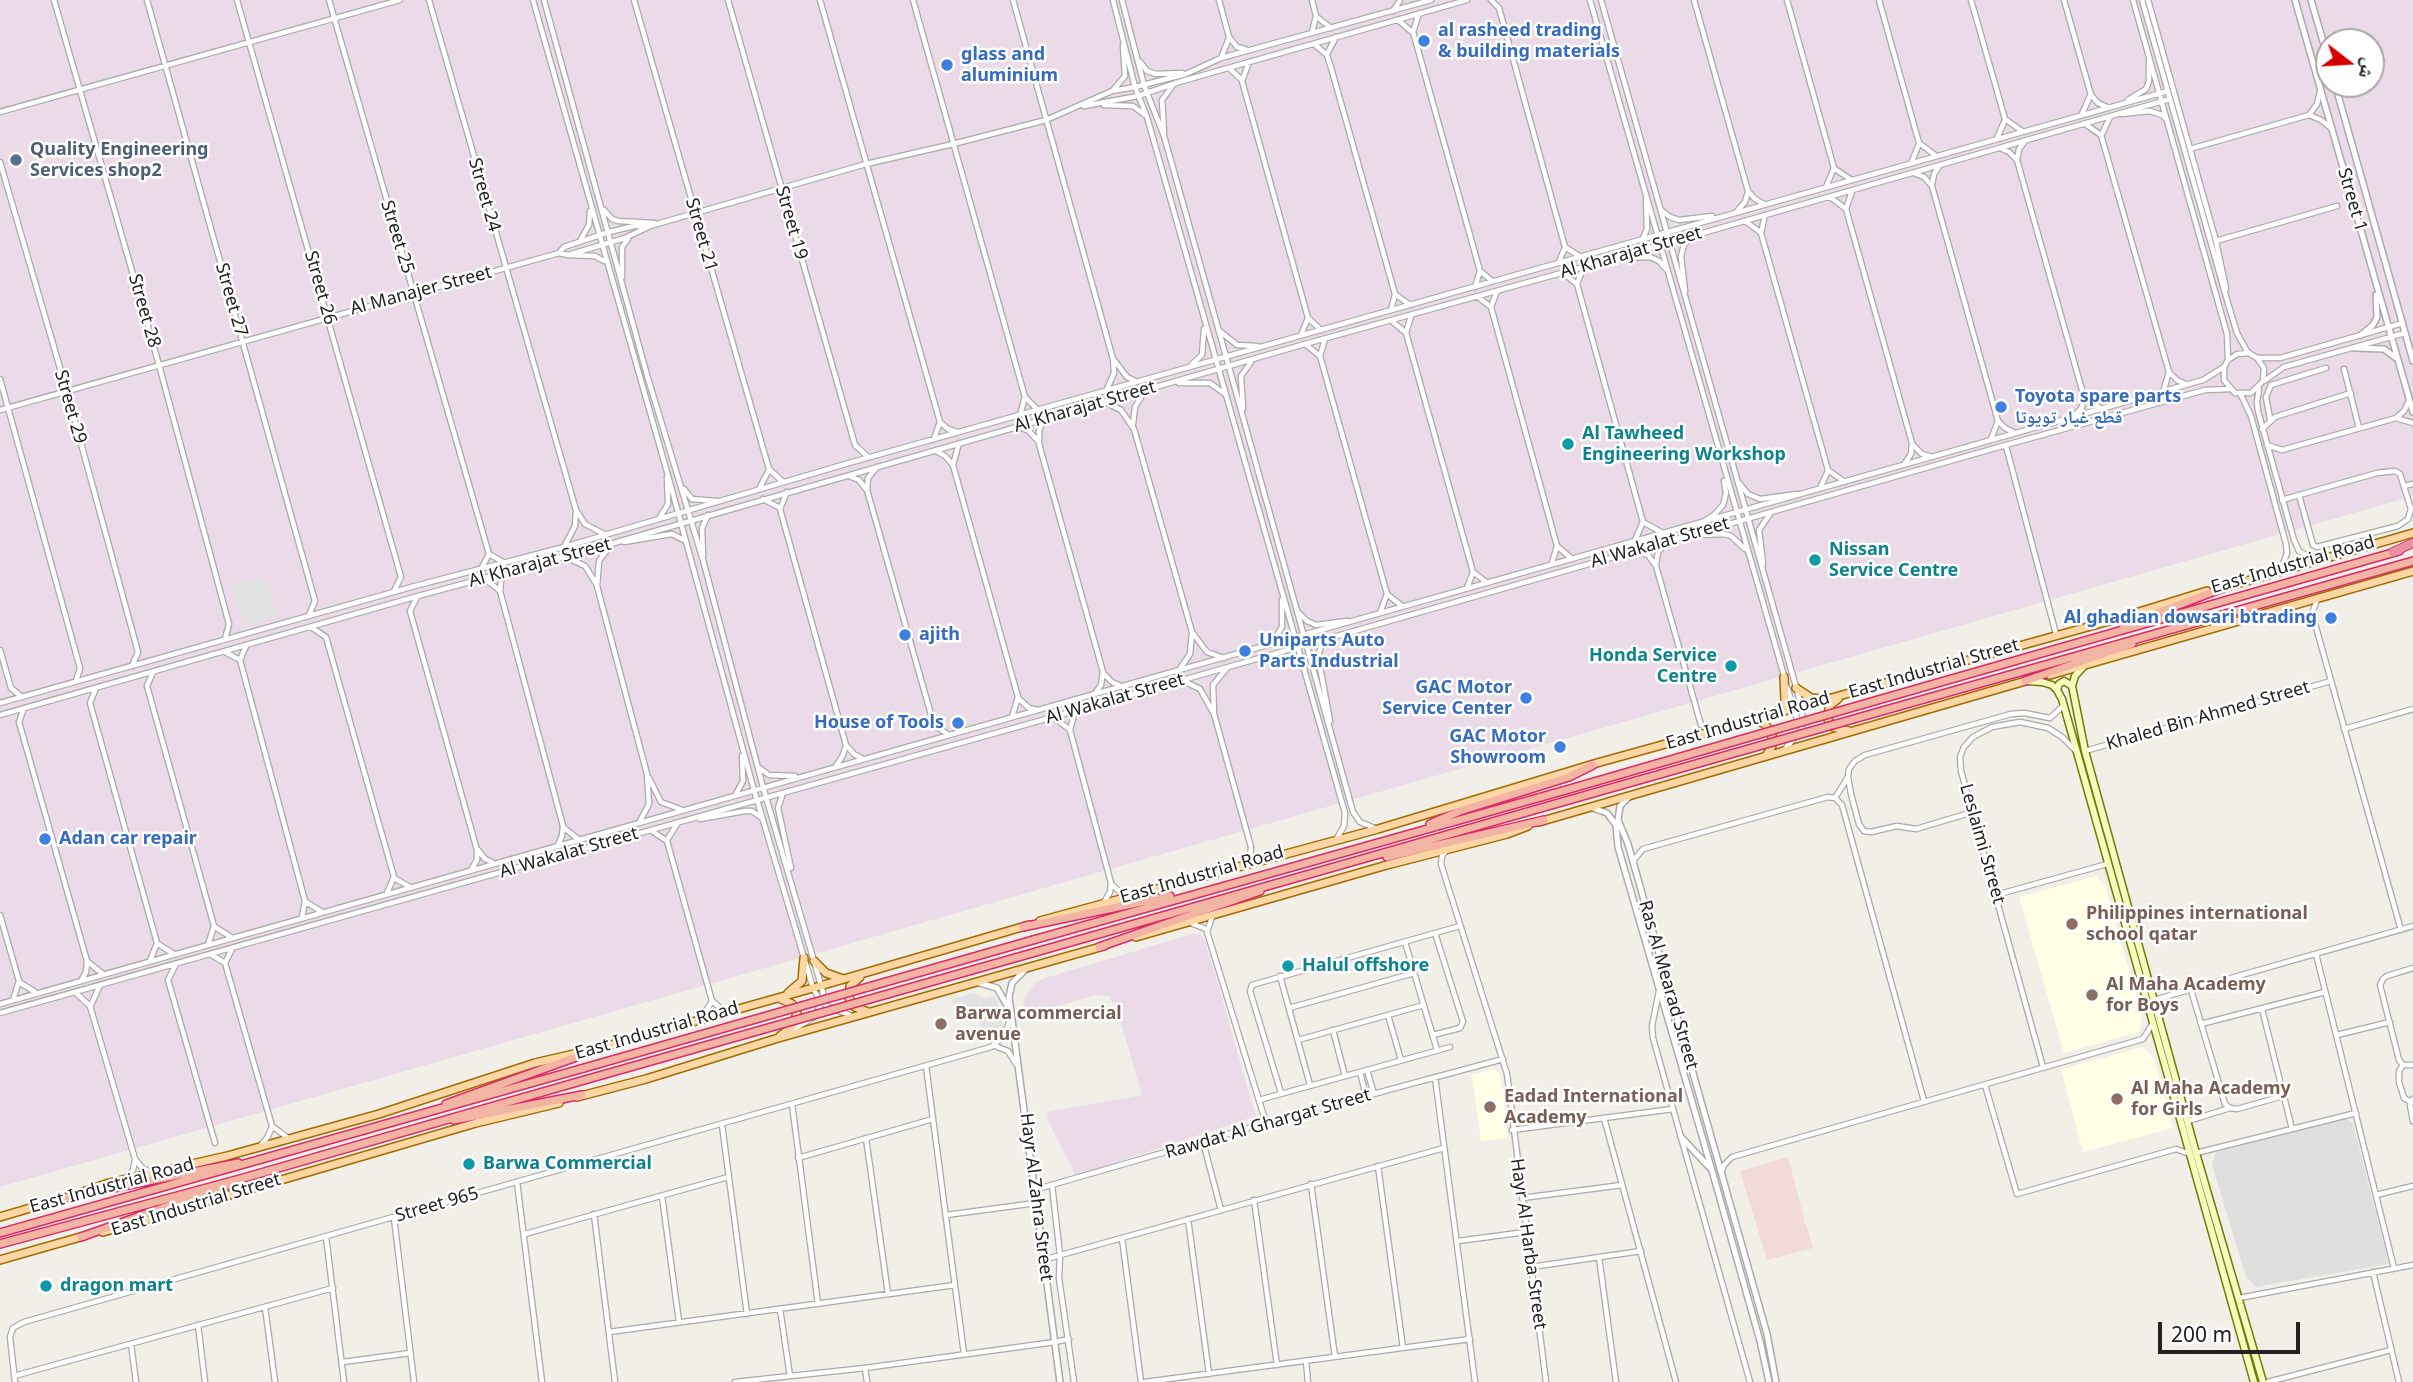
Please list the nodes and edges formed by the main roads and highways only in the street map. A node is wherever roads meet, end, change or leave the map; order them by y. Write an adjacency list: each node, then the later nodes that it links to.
1 (2413, 533): 6 (main road, East Industrial Street)
2 (2413, 545): 3 (highway)
3 (2393, 552): 8 (highway, East Industrial Road)
4 (2413, 561): 7 (highway, East Industrial Road)
5 (2413, 571): 9 (main road, East Industrial Street)
6 (2223, 588): 8 (highway); 15 (main road, East Industrial Street)
7 (2161, 632): 11 (highway); 25 (highway, East Industrial Road, bridge)
8 (2107, 634): 23 (highway, East Industrial Road, bridge)
9 (2083, 667): 11 (main road, East Industrial Street); 12 (main road)
10 (1784, 677): 17 (main road)
11 (2025, 681): 14 (main road); 19 (main road, East Industrial Street)
12 (2072, 686): 14 (main road); 41 (main road, Khaled Bin Ahmed Street)
13 (1796, 688): 16 (main road)
14 (2057, 690): 41 (main road, Khaled Bin Ahmed Street)
15 (1851, 693): 16 (main road, East Industrial Street); 19 (main road)
16 (1831, 699): 17 (main road, East Industrial Street)
17 (1768, 717): 18 (main road, East Industrial Street)
18 (1756, 720): 20 (main road); 21 (main road, East Industrial Street)
19 (1855, 731): 20 (main road, East Industrial Street)
20 (1765, 757): 22 (main road, East Industrial Street)
21 (1593, 765): 23 (highway); 24 (main road, East Industrial Street)
22 (1544, 820): 25 (highway); 29 (main road)
23 (1417, 831): 27 (highway, East Industrial Road)
24 (1334, 841): 28 (main road, East Industrial Road)
25 (1345, 864): 26 (highway, East Industrial Road)
26 (1280, 882): 29 (highway); 40 (highway, East Industrial Road, bridge)
27 (1195, 893): 28 (highway); 39 (highway, East Industrial Road, bridge)
28 (1023, 927): 32 (main road, East Industrial Road)
29 (1099, 947): 35 (main road)
30 (804, 958): 34 (main road)
31 (814, 961): 33 (main road)
32 (866, 973): 33 (main road, East Industrial Road); 35 (main road)
33 (847, 978): 34 (main road, East Industrial Road)
34 (779, 998): 36 (main road); 37 (main road, East Industrial Road)
35 (870, 1012): 36 (main road)
36 (775, 1039): 38 (main road)
37 (604, 1047): 39 (highway); 44 (main road, East Industrial Road)
38 (582, 1095): 40 (highway); 47 (main road, East Industrial Street)
39 (429, 1111): 42 (highway, East Industrial Road)
40 (432, 1123): 43 (highway, East Industrial Road)
41 (2193, 1154): 50 (main road, Khaled Bin Ahmed Street); 51 (main road, Khaled Bin Ahmed Street)
42 (256, 1160): 44 (highway); 46 (highway, East Industrial Road)
43 (240, 1179): 47 (highway); 48 (highway, East Industrial Road)
44 (68, 1197): 45 (main road, East Industrial Road)
45 (0, 1217)
46 (0, 1233)
47 (81, 1237): 49 (main road)
48 (0, 1244)
49 (0, 1260)
50 (2254, 1382)
51 (2265, 1382)

